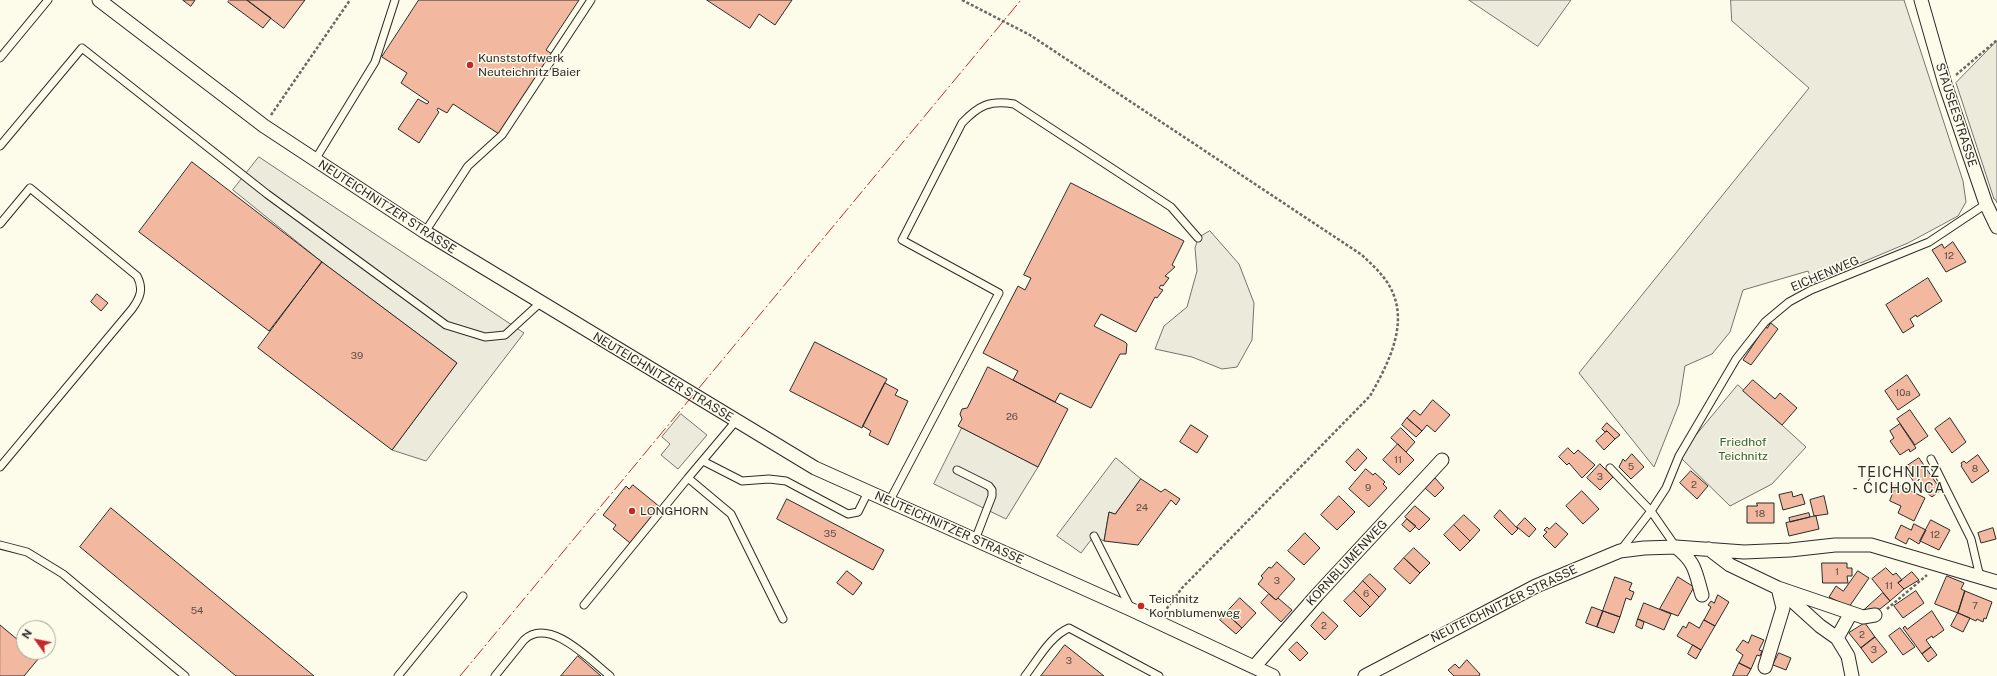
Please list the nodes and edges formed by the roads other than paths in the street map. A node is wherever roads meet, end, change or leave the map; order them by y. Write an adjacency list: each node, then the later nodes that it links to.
1 (48, 0): 6 (lane)
2 (99, 0): 8 (street, NEUTEICHNITZER STRASSE)
3 (395, 0): 8 (lane)
4 (591, 0): 12 (lane)
5 (1921, 0): 9 (street, STAUSEESTRASSE)
6 (0, 58)
7 (0, 146): 14 (lane)
8 (315, 160): 12 (street, NEUTEICHNITZER STRASSE)
9 (1986, 204): 11 (street, STAUSEESTRASSE); 25 (lane, EICHENWEG)
10 (0, 224): 19 (lane)
11 (1997, 227)
12 (424, 232): 14 (street, NEUTEICHNITZER STRASSE)
13 (1198, 238): 24 (lane)
14 (540, 303): 15 (street, NEUTEICHNITZER STRASSE)
15 (736, 421): 18 (lane); 23 (street, NEUTEICHNITZER STRASSE)
16 (1931, 459): 32 (lane)
17 (1442, 460): 43 (street, KORNBLUMENWEG)
18 (703, 461): 22 (lane); 23 (lane)
19 (0, 467)
20 (1610, 468): 25 (lane)
21 (957, 470): 27 (lane)
22 (688, 478): 37 (lane); 41 (lane)
23 (868, 492): 24 (street, NEUTEICHNITZER STRASSE)
24 (889, 502): 27 (street, NEUTEICHNITZER STRASSE)
25 (1651, 511): 29 (lane); 31 (lane, EICHENWEG)
26 (1094, 536): 38 (lane)
27 (975, 540): 38 (street, NEUTEICHNITZER STRASSE)
28 (0, 544): 45 (lane)
29 (1676, 547): 30 (street, NEUTEICHNITZER STRASSE); 31 (street, NEUTEICHNITZER STRASSE); 35 (street)
30 (1710, 550): 32 (street, NEUTEICHNITZER STRASSE); 34 (street)
31 (1620, 551): 52 (street, NEUTEICHNITZER STRASSE)
32 (1980, 577): 33 (street, NEUTEICHNITZER STRASSE)
33 (1997, 582)
34 (1778, 588): 39 (street); 42 (street); 44 (street)
35 (1702, 594)
36 (463, 596): 46 (lane)
37 (584, 605)
38 (1130, 609): 43 (street, NEUTEICHNITZER STRASSE)
39 (1851, 613): 40 (street); 42 (street)
40 (1875, 615)
41 (783, 619)
42 (1837, 638): 53 (street)
43 (1254, 667): 51 (street, NEUTEICHNITZER STRASSE)
44 (1765, 667)
45 (185, 676)
46 (398, 676)
47 (495, 676): 48 (lane)
48 (610, 676)
49 (1025, 676): 50 (lane)
50 (1159, 676)
51 (1272, 676)
52 (1365, 676)
53 (1852, 676)

